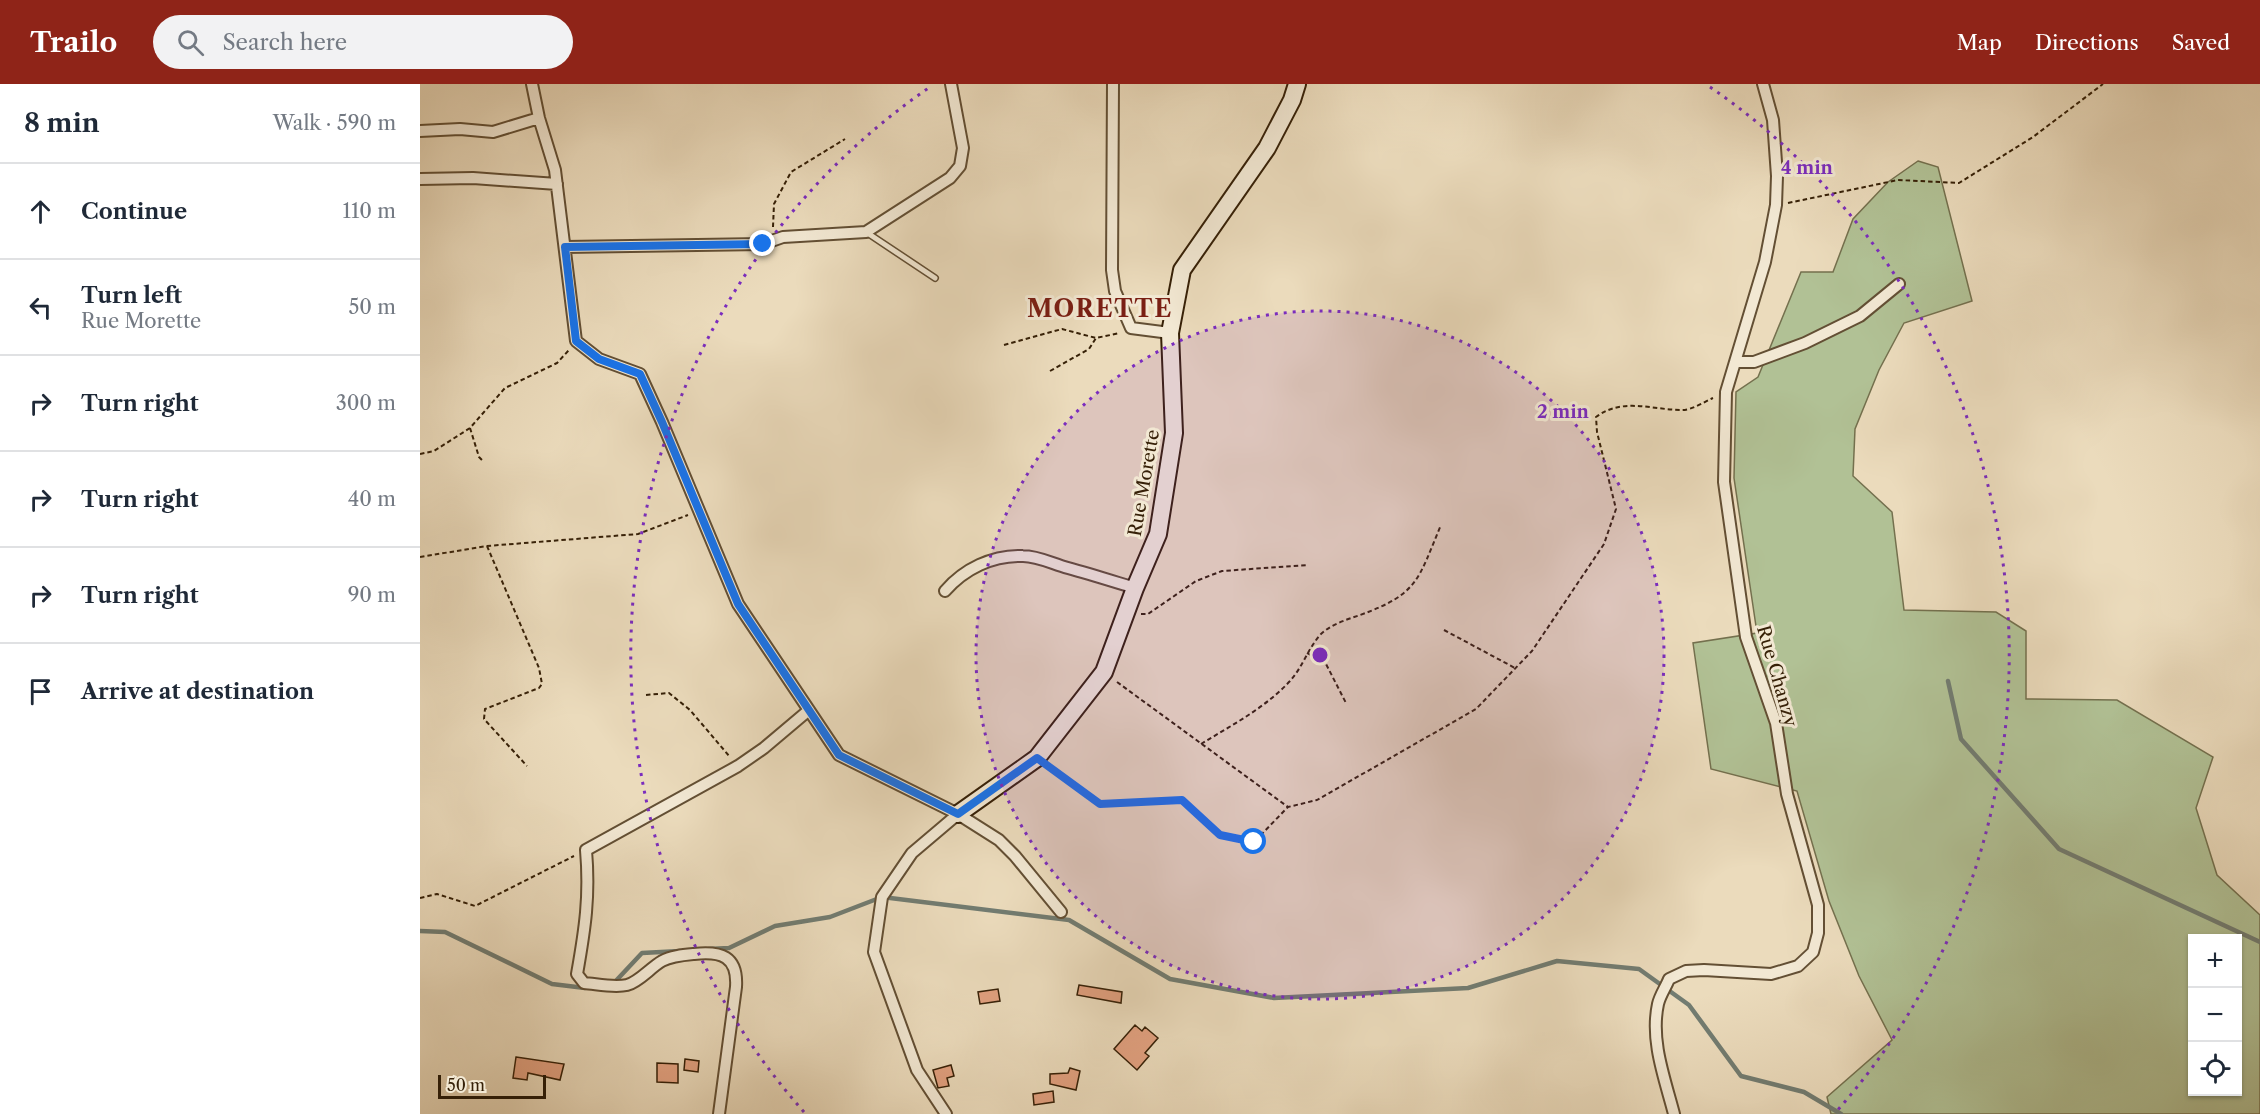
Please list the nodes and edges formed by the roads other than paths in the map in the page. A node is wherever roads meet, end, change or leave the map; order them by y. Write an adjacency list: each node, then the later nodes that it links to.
1 (532, 84): 6 (street)
2 (951, 84): 10 (street)
3 (1113, 84): 14 (street)
4 (1297, 84): 14 (street, Rue Morette)
5 (1763, 84): 15 (street, Rue Chanzy)
6 (539, 118): 7 (street); 9 (street)
7 (420, 131)
8 (420, 179): 9 (street)
9 (557, 184): 11 (street)
10 (866, 232): 11 (street); 12 (lane)
11 (565, 247): 18 (street)
12 (935, 278)
13 (1899, 284): 15 (street)
14 (1170, 333): 16 (street, Rue Morette)
15 (1735, 362): 23 (street, Rue Chanzy)
16 (1135, 588): 17 (street); 19 (street, Rue Morette)
17 (945, 591)
18 (809, 710): 19 (street); 21 (street)
19 (958, 814): 20 (street); 22 (street)
20 (1061, 912)
21 (720, 1114)
22 (946, 1114)
23 (1674, 1114)

